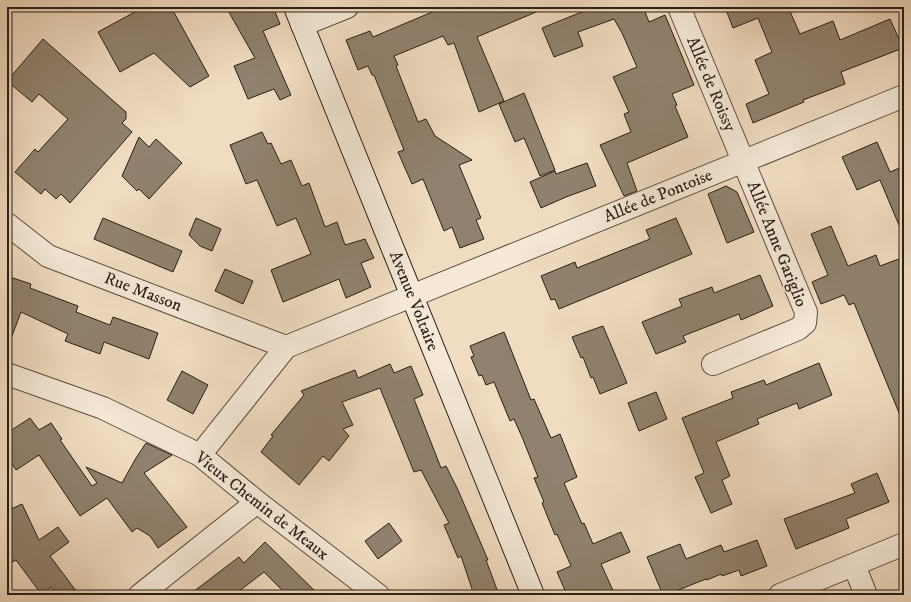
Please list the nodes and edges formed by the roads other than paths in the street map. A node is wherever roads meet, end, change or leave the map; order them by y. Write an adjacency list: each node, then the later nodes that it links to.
1 (346, 7): 3 (street)
2 (679, 7): 5 (street, Allée de Roissy)
3 (299, 16): 7 (street, Avenue Voltaire)
4 (904, 96): 5 (street, Allée de Pontoise)
5 (744, 162): 7 (street, Allée de Pontoise); 9 (street, Allée Anne Gariglio)
6 (7, 224): 8 (street, Rue Masson)
7 (412, 297): 8 (street); 17 (street, Avenue Voltaire)
8 (286, 346): 11 (street)
9 (713, 364)
10 (7, 374): 11 (street, Vieux Chemin de Meaux)
11 (200, 455): 12 (street, Vieux Chemin de Meaux)
12 (257, 502): 15 (street); 16 (street, Vieux Chemin de Meaux)
13 (904, 544): 14 (street)
14 (854, 565): 18 (street); 19 (street)
15 (140, 595)
16 (378, 595)
17 (533, 595)
18 (780, 595)
19 (866, 595)

